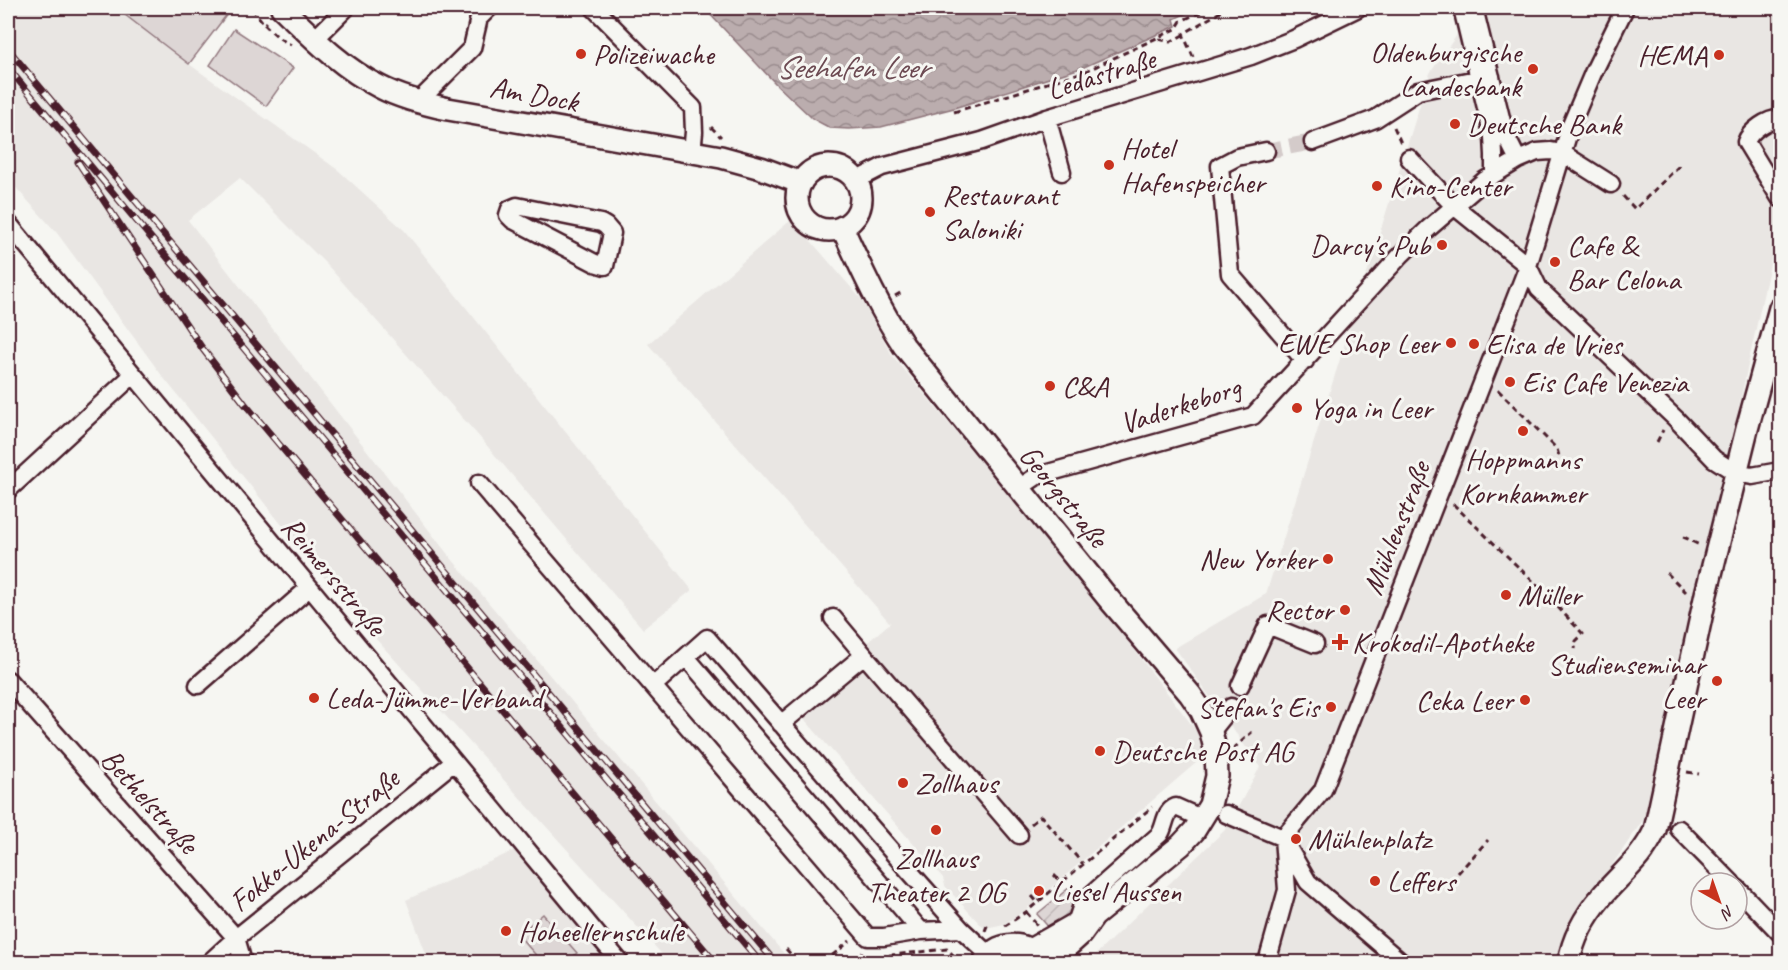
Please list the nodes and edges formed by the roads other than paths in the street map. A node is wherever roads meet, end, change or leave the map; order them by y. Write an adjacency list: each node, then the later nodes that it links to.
1 (282, 8): 9 (main road, Am Dock)
2 (346, 8): 9 (street)
3 (489, 8): 11 (street)
4 (1358, 8): 12 (street, Ledastraße)
5 (1462, 8): 10 (street)
6 (1474, 8): 10 (street)
7 (1625, 8): 18 (street, Mühlenstraße)
8 (597, 10): 17 (street)
9 (314, 40): 11 (main road, Am Dock)
10 (1485, 77): 14 (street); 15 (street)
11 (418, 102): 17 (main road, Am Dock)
12 (1047, 118): 21 (street); 23 (street, Ledastraße)
13 (1780, 119): 26 (street)
14 (1499, 135): 20 (street); 22 (street)
15 (1313, 142)
16 (1266, 151): 33 (street)
17 (692, 153): 24 (main road, Am Dock)
18 (1562, 153): 20 (street, Vaderkeborg); 25 (street); 31 (street, Mühlenstraße)
19 (1409, 158): 27 (street)
20 (1518, 160): 22 (street, Vaderkeborg)
21 (1062, 172)
22 (1494, 174): 27 (street, Vaderkeborg)
23 (855, 181): 24 (main road); 29 (main road)
24 (801, 183): 29 (main road)
25 (1611, 184)
26 (1780, 198)
27 (1454, 206): 31 (street); 33 (street, Vaderkeborg)
28 (8, 223): 34 (street, Reimersstraße)
29 (842, 227): 38 (main road, Georgstraße)
30 (605, 266): 30 (street)
31 (1528, 266): 36 (street); 56 (street, Mühlenstraße)
32 (1780, 308): 36 (main road)
33 (1305, 361): 38 (street, Vaderkeborg)
34 (133, 375): 39 (street); 40 (street, Reimersstraße)
35 (1780, 471): 36 (street)
36 (1736, 473): 72 (main road)
37 (479, 483): 47 (street)
38 (1019, 488): 51 (main road, Georgstraße)
39 (8, 490)
40 (309, 588): 46 (street); 52 (street, Reimersstraße)
41 (833, 618): 43 (street)
42 (1315, 644): 48 (street)
43 (864, 655): 50 (street); 55 (street)
44 (686, 657): 47 (street); 50 (street); 61 (street)
45 (8, 680): 63 (street, Bethelstraße)
46 (198, 686)
47 (653, 686): 61 (street)
48 (1240, 686)
49 (1231, 706): 51 (street)
50 (781, 724): 60 (street)
51 (1211, 732): 53 (main road, Georgstraße)
52 (454, 762): 63 (street, Fokko-Ukena-Straße); 68 (street, Reimersstraße)
53 (1213, 813): 56 (street); 59 (main road); 59 (street)
54 (1679, 829): 57 (street)
55 (1019, 835)
56 (1283, 838): 70 (street); 71 (street)
57 (1720, 871)
58 (1749, 901): 62 (street)
59 (1085, 920): 64 (main road); 69 (main road)
60 (960, 929): 61 (street); 65 (street)
61 (921, 931)
62 (1780, 933)
63 (236, 938): 66 (street, Fokko-Ukena-Straße); 67 (street, Bethelstraße)
64 (1036, 948): 65 (main road)
65 (983, 954)
66 (210, 963)
67 (243, 963)
68 (620, 963)
69 (1050, 963)
70 (1268, 963)
71 (1401, 963)
72 (1569, 963)

